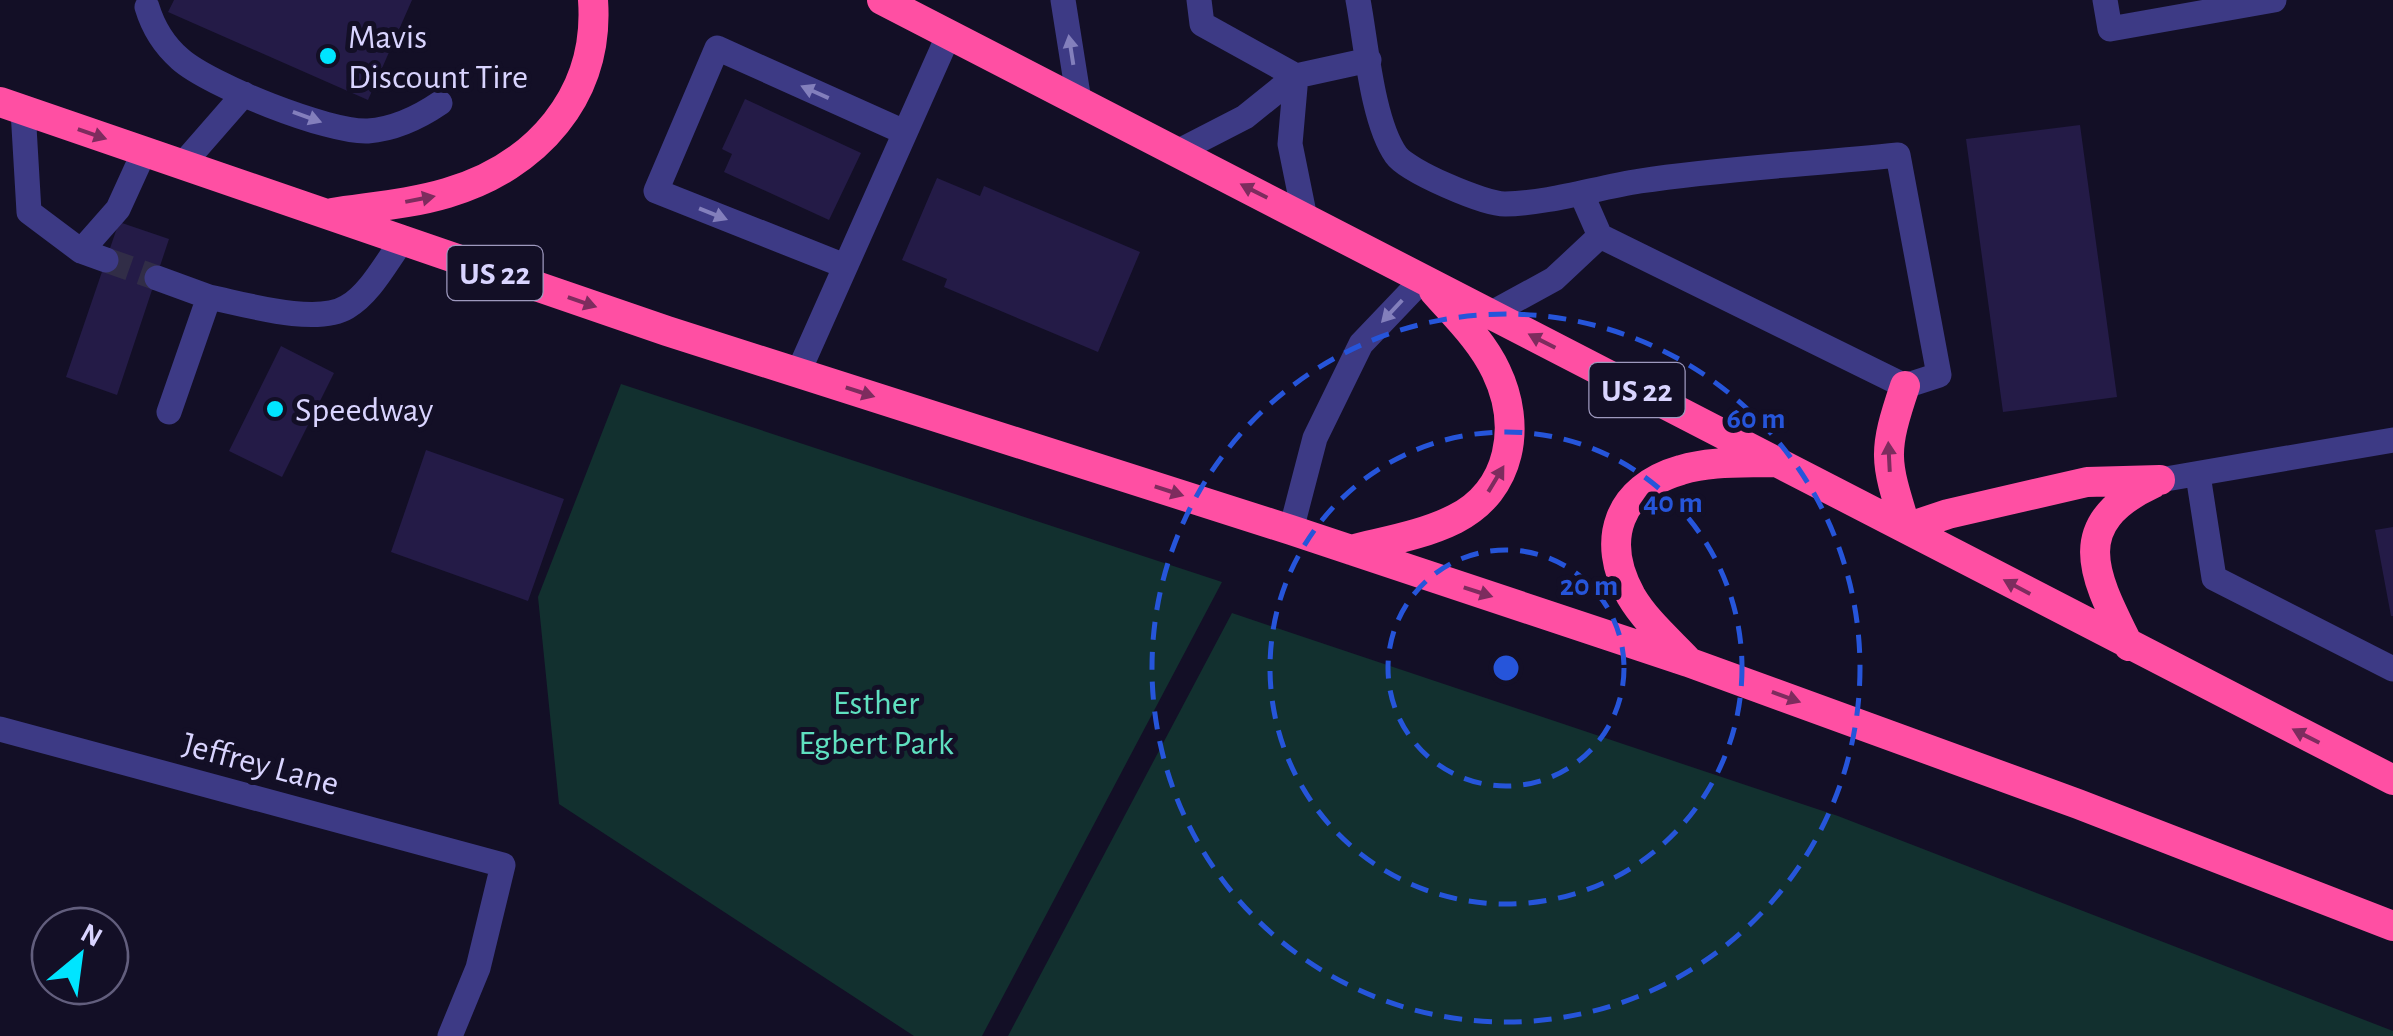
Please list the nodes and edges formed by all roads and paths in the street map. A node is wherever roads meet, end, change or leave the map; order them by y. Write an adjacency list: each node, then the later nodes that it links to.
1 (593, 0): 21 (highway, one-way to 1)
2 (882, 0): 9 (highway, US 22)
3 (1064, 0): 13 (street, one-way to 3)
4 (1199, 0): 11 (street)
5 (1358, 0): 10 (street)
6 (2105, 0): 7 (street)
7 (2274, 0)
8 (146, 7): 12 (street)
9 (949, 34): 13 (highway, US 22); 16 (street)
10 (1369, 60): 11 (street); 20 (street)
11 (1296, 76): 18 (street); 22 (street)
12 (244, 94): 14 (street, one-way to 14); 19 (street)
13 (1079, 101): 18 (highway, US 22)
14 (440, 103)
15 (12, 106): 17 (highway, US 22, one-way to 17); 17 (street)
16 (904, 132): 25 (street); 25 (street, one-way to 25)
17 (144, 152): 19 (highway, US 22)
18 (1177, 152): 22 (highway, US 22, one-way to 18)
19 (182, 165): 21 (highway, US 22)
20 (1582, 195): 23 (street); 31 (street)
21 (324, 214): 24 (highway, US 22)
22 (1305, 218): 27 (highway, US 22)
23 (1600, 236): 29 (street); 31 (street)
24 (402, 241): 28 (street); 30 (highway, US 22, one-way to 30)
25 (844, 266): 30 (street)
26 (157, 278): 28 (street)
27 (1423, 279): 29 (highway, US 22); 38 (street, one-way to 38); 39 (highway, one-way to 27)
28 (209, 296): 32 (street)
29 (1490, 314): 34 (highway, US 22, one-way to 29)
30 (798, 372): 38 (highway, US 22, one-way to 38)
31 (1904, 386): 37 (highway, one-way to 31)
32 (169, 412)
33 (2393, 440): 35 (street)
34 (1776, 462): 37 (highway, US 22); 41 (highway)
35 (2198, 475): 36 (street); 42 (street)
36 (2160, 480): 37 (highway); 40 (highway)
37 (1906, 528): 40 (highway, US 22, one-way to 37)
38 (1291, 530): 39 (highway, US 22)
39 (1351, 550): 41 (highway, US 22, one-way to 41)
40 (2129, 646): 44 (highway, US 22, one-way to 40)
41 (1688, 662): 45 (highway, US 22, one-way to 45)
42 (2393, 668)
43 (0, 728): 46 (street, Jeffrey Lane)
44 (2393, 780)
45 (2393, 926)
46 (452, 1035)

